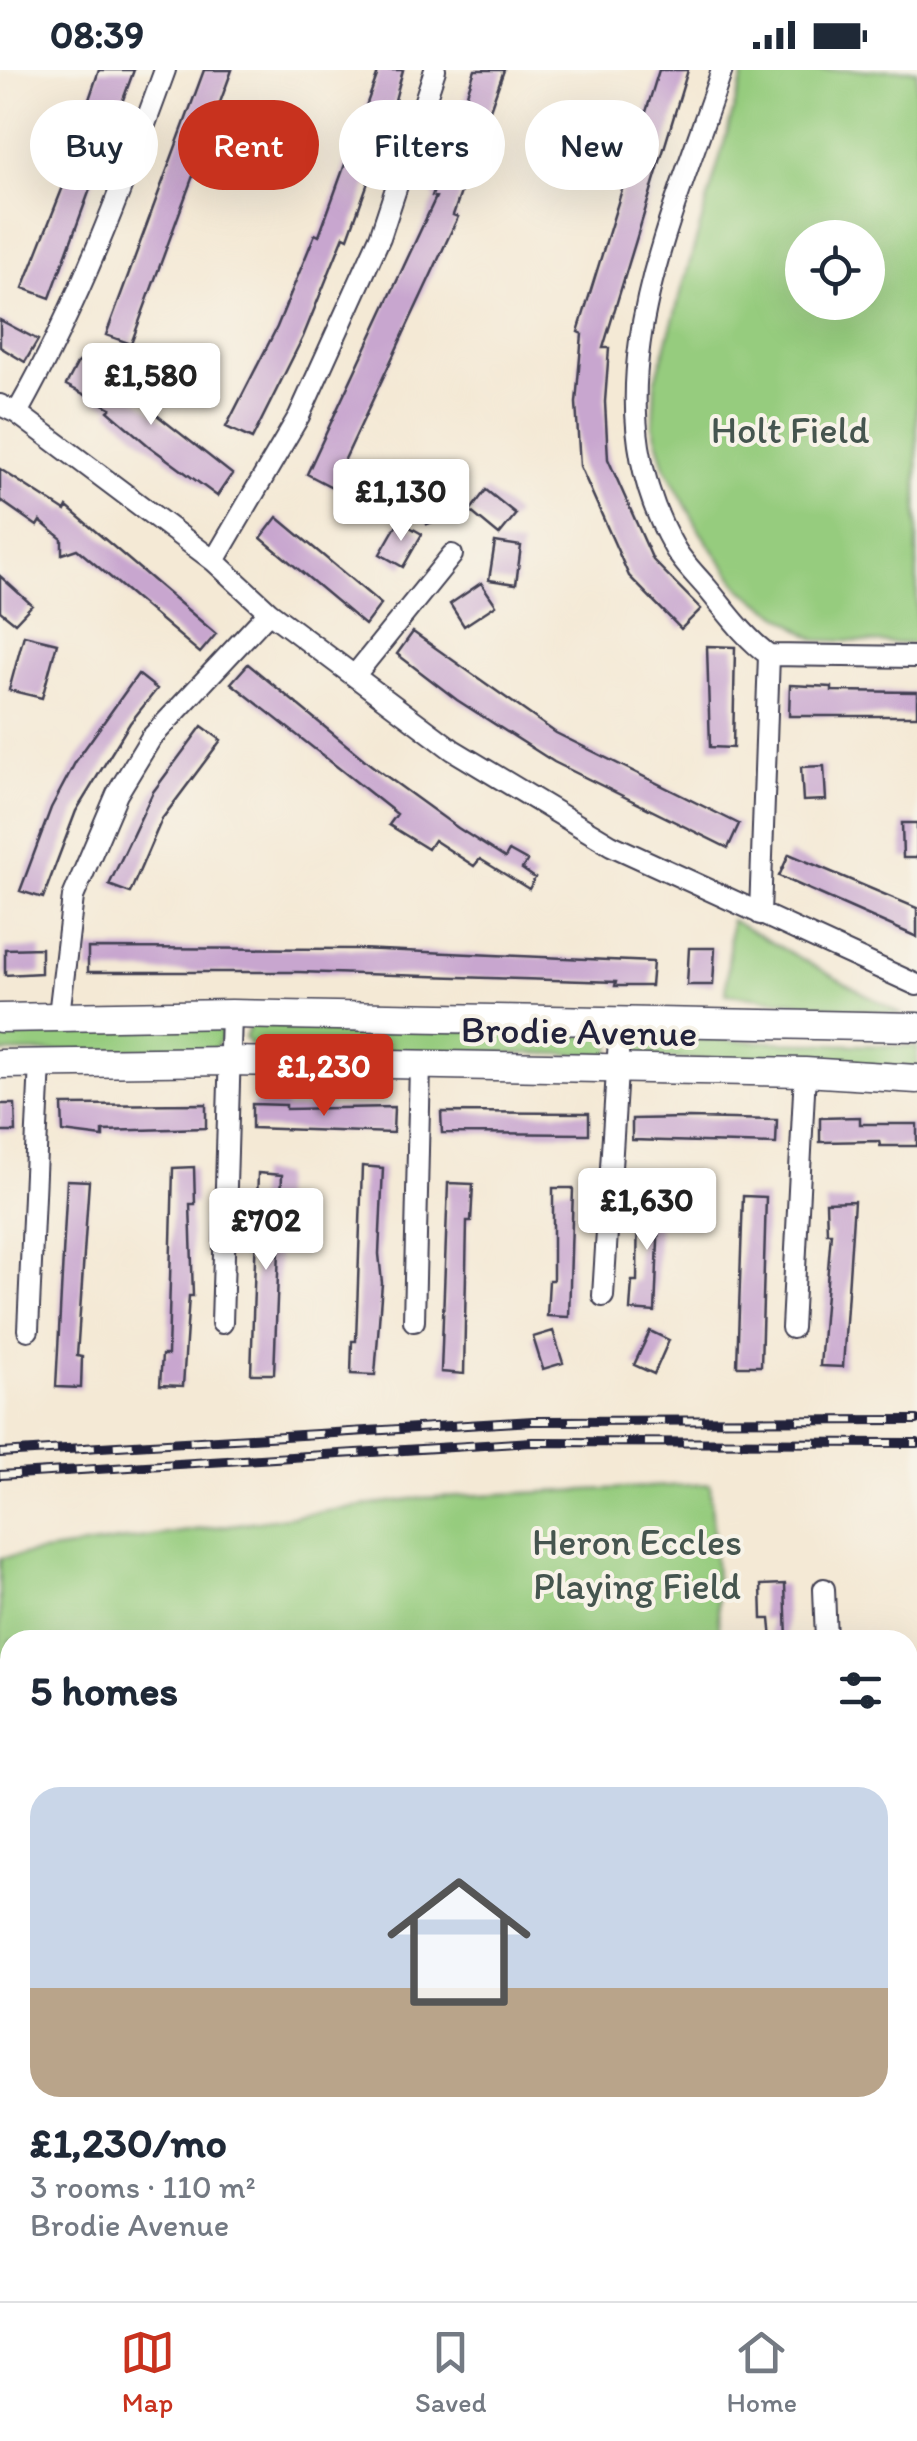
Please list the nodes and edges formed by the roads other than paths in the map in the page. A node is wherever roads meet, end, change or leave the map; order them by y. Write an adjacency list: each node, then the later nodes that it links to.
1 (165, 70): 4 (street)
2 (435, 70): 6 (street)
3 (722, 70): 8 (street)
4 (9, 409): 6 (street)
5 (452, 556): 10 (street)
6 (214, 561): 7 (street)
7 (269, 612): 10 (street); 14 (street)
8 (769, 655): 9 (street); 11 (street)
9 (917, 657)
10 (355, 675): 11 (street)
11 (760, 914): 12 (street)
12 (917, 985)
13 (231, 1014): 14 (street, Brodie Avenue); 16 (street, Brodie Avenue); 18 (street)
14 (59, 1015): 15 (street, Brodie Avenue)
15 (0, 1018)
16 (620, 1023): 17 (street, Brodie Avenue); 22 (street)
17 (917, 1027)
18 (231, 1061): 19 (street, Brodie Avenue); 21 (street, Brodie Avenue); 27 (street)
19 (40, 1062): 20 (street, Brodie Avenue); 29 (street)
20 (0, 1064)
21 (420, 1065): 22 (street, Brodie Avenue); 26 (street)
22 (617, 1070): 23 (street, Brodie Avenue); 25 (street)
23 (806, 1072): 24 (street, Brodie Avenue); 28 (street)
24 (917, 1079)
25 (603, 1296)
26 (414, 1321)
27 (222, 1323)
28 (792, 1328)
29 (28, 1330)
30 (824, 1588): 31 (street)
31 (826, 1630)

